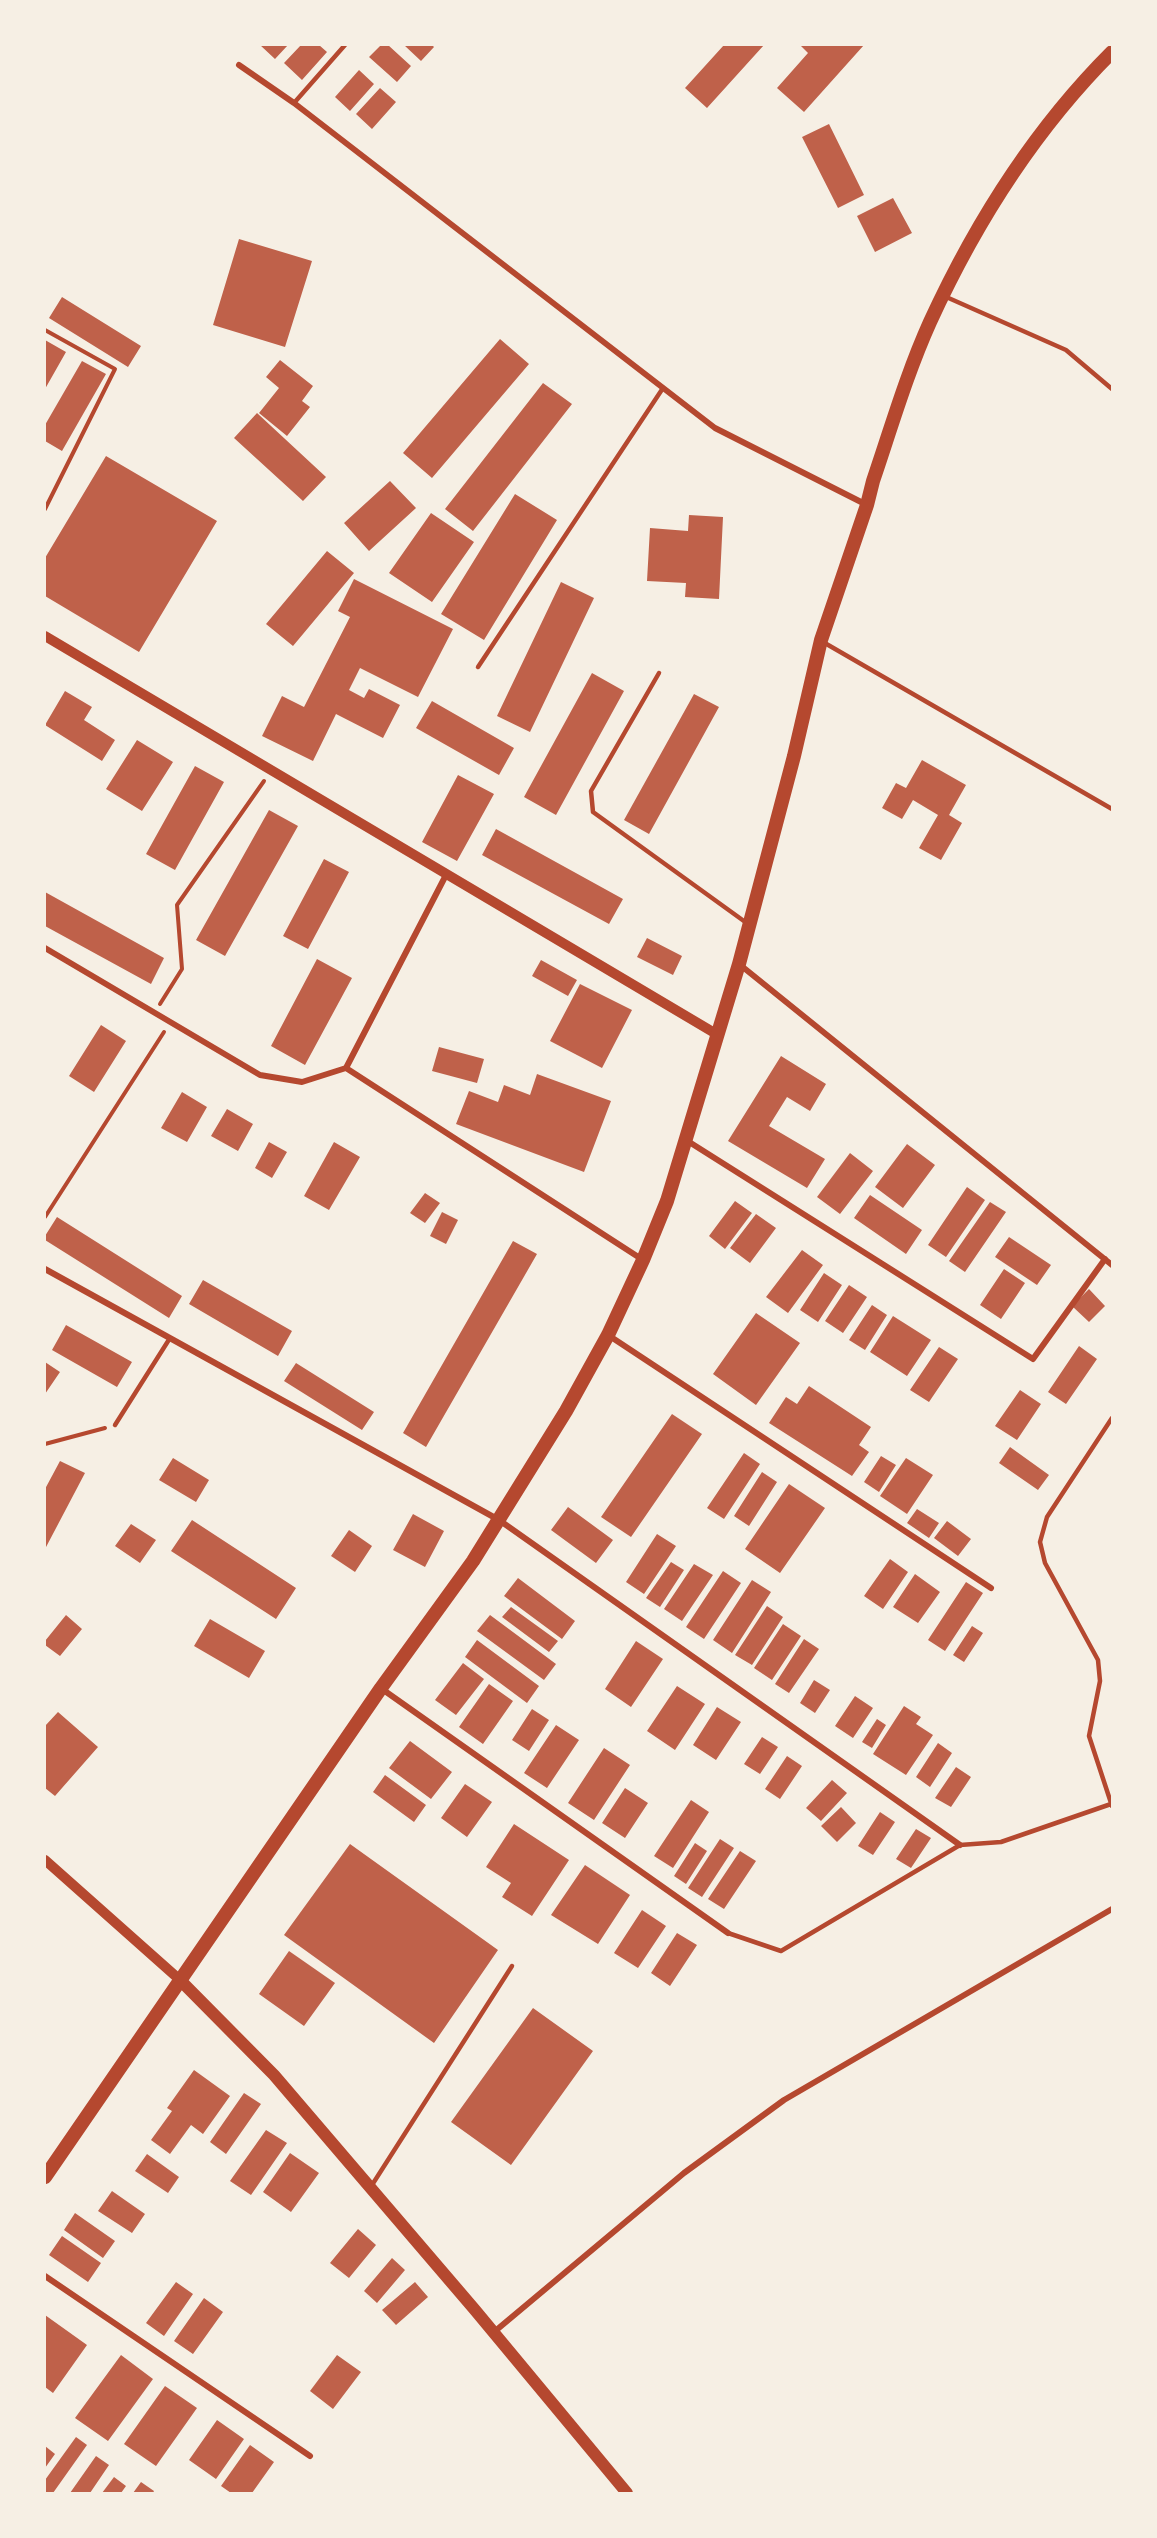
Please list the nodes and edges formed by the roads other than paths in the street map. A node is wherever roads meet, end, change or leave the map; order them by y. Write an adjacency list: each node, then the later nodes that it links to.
1 (345, 45): 4 (lane)
2 (1112, 52): 5 (main road)
3 (239, 65): 4 (street)
4 (294, 103): 6 (street)
5 (944, 296): 7 (lane); 8 (main road)
6 (663, 388): 8 (street); 11 (lane)
7 (1112, 390)
8 (867, 505): 10 (main road)
9 (45, 636): 14 (street)
10 (821, 640): 13 (lane); 15 (main road)
11 (478, 667)
12 (659, 673): 15 (lane)
13 (1112, 809)
14 (446, 875): 18 (street); 19 (street)
15 (748, 925): 17 (main road)
16 (45, 948): 19 (street)
17 (739, 963): 18 (main road); 21 (street)
18 (718, 1035): 20 (main road)
19 (346, 1068): 22 (street)
20 (686, 1140): 21 (street); 22 (main road)
21 (1105, 1259): 23 (street)
22 (643, 1260): 25 (main road)
23 (1112, 1265)
24 (45, 1269): 26 (street)
25 (608, 1335): 29 (main road); 30 (street)
26 (170, 1338): 28 (lane); 29 (street)
27 (1112, 1418): 32 (lane)
28 (116, 1425)
29 (499, 1520): 31 (main road); 33 (street)
30 (991, 1588)
31 (381, 1688): 36 (street); 38 (main road)
32 (1111, 1805): 33 (lane)
33 (960, 1845): 36 (lane)
34 (45, 1860): 38 (street)
35 (1112, 1909): 42 (street)
36 (728, 1933)
37 (512, 1966): 40 (lane)
38 (180, 1980): 39 (main road); 40 (main road)
39 (45, 2176)
40 (370, 2187): 42 (main road)
41 (45, 2276): 43 (street)
42 (494, 2332): 44 (main road)
43 (310, 2456)
44 (627, 2493)

